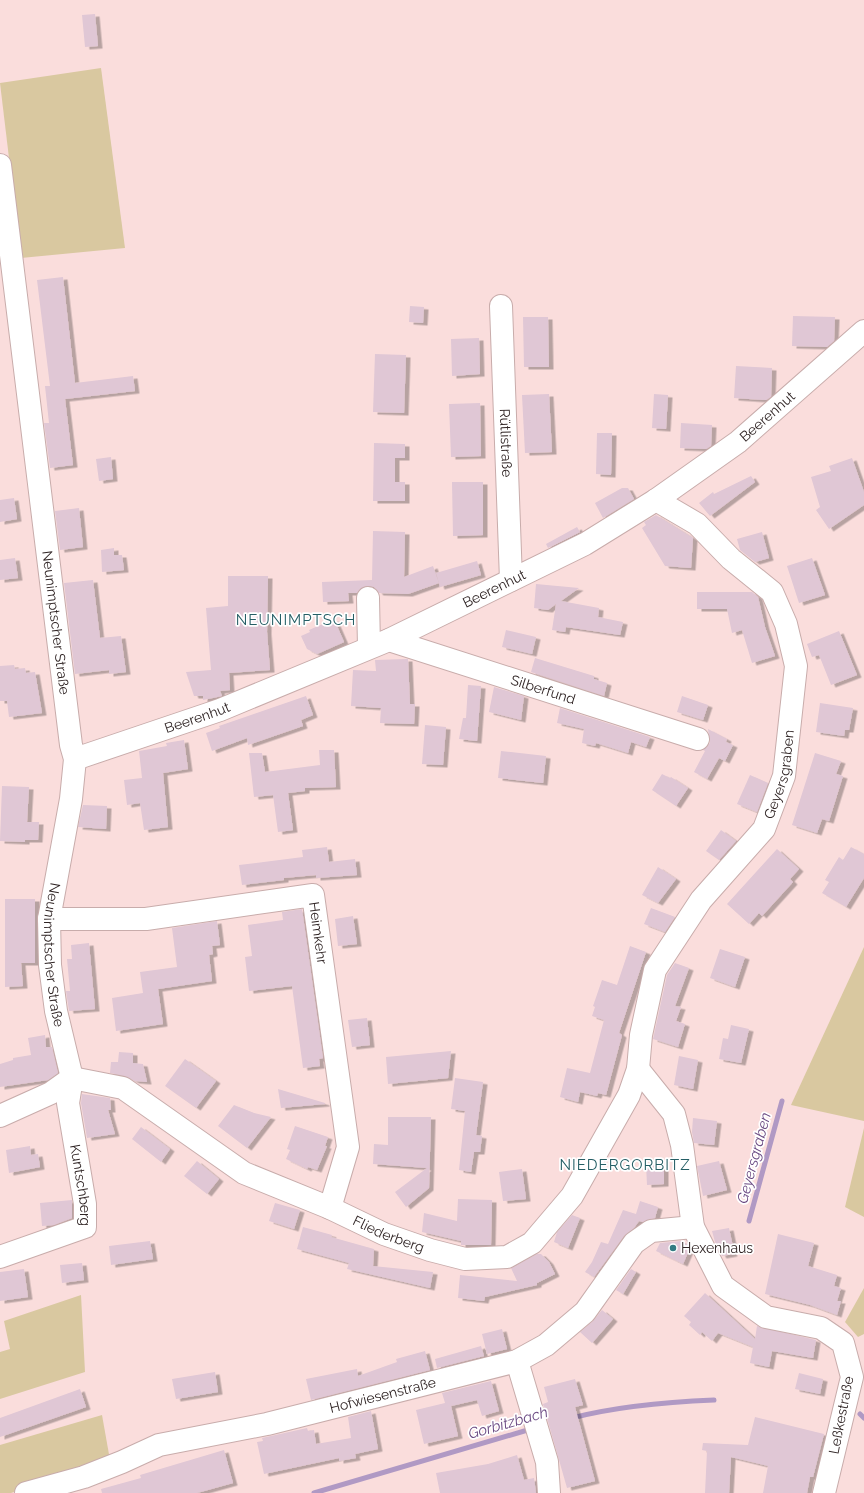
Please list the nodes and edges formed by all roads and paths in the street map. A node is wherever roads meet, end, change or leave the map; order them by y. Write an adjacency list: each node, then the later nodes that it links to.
1 (0, 165): 2 (street, Neunimptscher Straße)
2 (7, 285): 10 (street, Neunimptscher Straße)
3 (501, 306): 6 (street, Rütlistraße)
4 (864, 331): 5 (street, Beerenhut)
5 (656, 500): 6 (street, Beerenhut); 12 (street, Geyersgraben)
6 (510, 580): 8 (street, Beerenhut)
7 (368, 598): 8 (street)
8 (379, 643): 9 (street, Silberfund); 10 (street, Beerenhut)
9 (698, 739)
10 (75, 758): 11 (street, Neunimptscher Straße)
11 (49, 919): 13 (street, Neunimptscher Straße); 15 (street, Heimkehr)
12 (638, 1069): 15 (street, Fliederberg); 16 (street, Leßkestraße)
13 (72, 1078): 14 (street); 15 (street, Fliederberg); 17 (street, Kuntschberg)
14 (0, 1116)
15 (330, 1208)
16 (692, 1227): 18 (street, Hofwiesenstraße); 22 (street, Leßkestraße)
17 (0, 1258)
18 (517, 1361): 19 (street, Hofwiesenstraße); 21 (street)
19 (86, 1485): 20 (street, Hofwiesenstraße)
20 (26, 1493)
21 (549, 1493)
22 (824, 1493)

